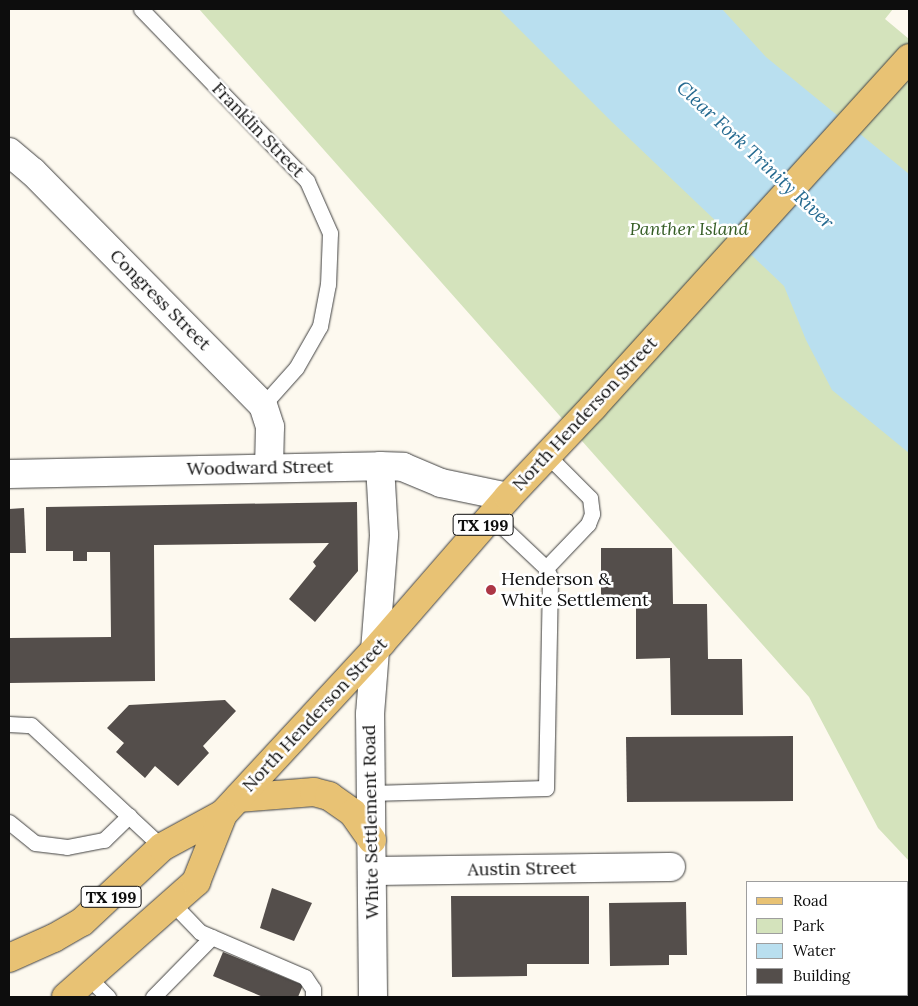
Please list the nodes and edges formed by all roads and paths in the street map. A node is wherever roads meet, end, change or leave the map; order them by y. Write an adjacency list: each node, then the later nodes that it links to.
1 (141, 9): 4 (lane, Franklin Street)
2 (909, 58): 5 (main road, North Henderson Street / TX 199)
3 (9, 152): 4 (street, Congress Street)
4 (263, 405): 7 (street, Congress Street)
5 (547, 455): 9 (main road, North Henderson Street / TX 199); 10 (lane)
6 (380, 466): 7 (street, Woodward Street); 9 (street, Woodward Street); 11 (street)
7 (269, 468): 8 (street, Woodward Street)
8 (9, 474)
9 (499, 506): 10 (lane); 11 (main road, North Henderson Street / TX 199)
10 (546, 568): 13 (lane)
11 (378, 647): 13 (street, White Settlement Road); 14 (main road, North Henderson Street / TX 199)
12 (9, 724): 15 (lane)
13 (371, 793): 17 (street, White Settlement Road)
14 (230, 806): 17 (main road); 18 (main road, North Henderson Street / TX 199); 21 (main road, North Henderson Street / TX 199)
15 (129, 816): 16 (lane); 18 (lane)
16 (9, 822)
17 (372, 840): 20 (street, White Settlement Road)
18 (162, 847): 23 (main road, North Henderson Street / TX 199)
19 (671, 867): 20 (street, Austin Street)
20 (372, 871): 29 (street, White Settlement Road)
21 (174, 905): 22 (lane); 24 (main road, North Henderson Street / TX 199)
22 (212, 937): 27 (lane); 28 (lane)
23 (9, 958)
24 (89, 978): 25 (main road, North Henderson Street / TX 199); 26 (lane)
25 (66, 997)
26 (108, 997)
27 (153, 997)
28 (313, 997)
29 (373, 997)

